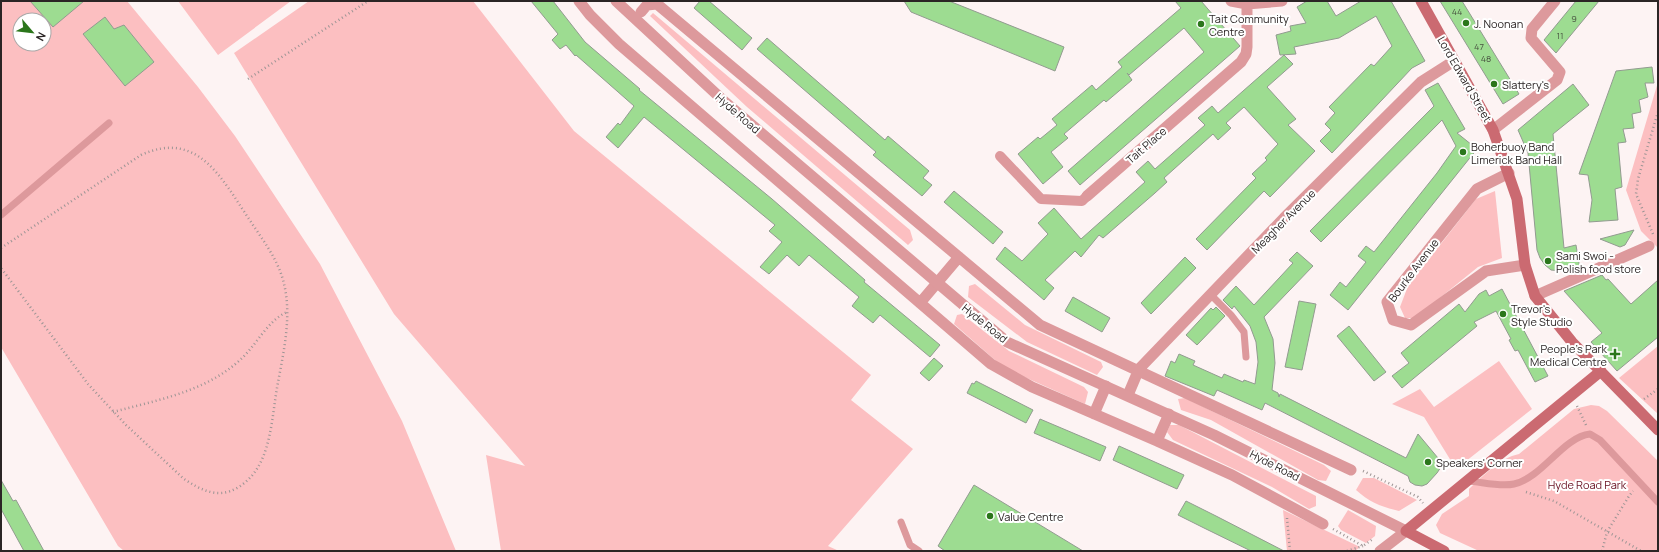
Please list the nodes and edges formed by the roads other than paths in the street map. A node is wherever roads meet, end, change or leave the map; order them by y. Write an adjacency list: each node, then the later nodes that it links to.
1 (579, 1): 22 (street)
2 (616, 1): 19 (street, Hyde Road)
3 (1231, 1): 7 (street)
4 (1282, 1): 7 (street)
5 (1421, 1): 9 (main road, Lord Edward Street)
6 (1554, 1): 11 (street)
7 (1247, 4): 14 (street, Tait Place)
8 (641, 12): 17 (street)
9 (1454, 61): 11 (main road, Lord Edward Street); 20 (street, Meagher Avenue)
10 (109, 123): 15 (lane)
11 (1494, 130): 13 (main road, Lord Edward Street)
12 (1000, 156): 14 (street, Tait Place)
13 (1509, 173): 18 (main road, Lord Edward Street); 18 (street, Bourke Avenue)
14 (1087, 196)
15 (1, 215)
16 (1652, 242): 21 (street)
17 (959, 257): 19 (street); 24 (street)
18 (1525, 265): 21 (main road, Lord Edward Street)
19 (937, 283): 22 (street); 26 (street, Hyde Road)
20 (1211, 295): 23 (lane); 24 (street, Meagher Avenue)
21 (1535, 296): 25 (main road, Lord Edward Street)
22 (920, 304): 28 (street)
23 (1246, 357)
24 (1139, 369): 27 (street, Meagher Avenue); 32 (street)
25 (1601, 371): 30 (main road, Lord Edward Street); 33 (main road)
26 (1106, 386): 27 (street, Hyde Road); 28 (street)
27 (1128, 395): 29 (street, Hyde Road)
28 (1094, 414): 31 (street)
29 (1169, 414): 31 (street); 37 (street, Hyde Road)
30 (1658, 430)
31 (1157, 441): 36 (street)
32 (1351, 470)
33 (1468, 481): 34 (lane); 37 (main road)
34 (1658, 502)
35 (901, 522): 39 (lane)
36 (1323, 524)
37 (1406, 531): 38 (street); 40 (main road, Hyde Road)
38 (1382, 550)
39 (919, 551)
40 (1444, 551)

